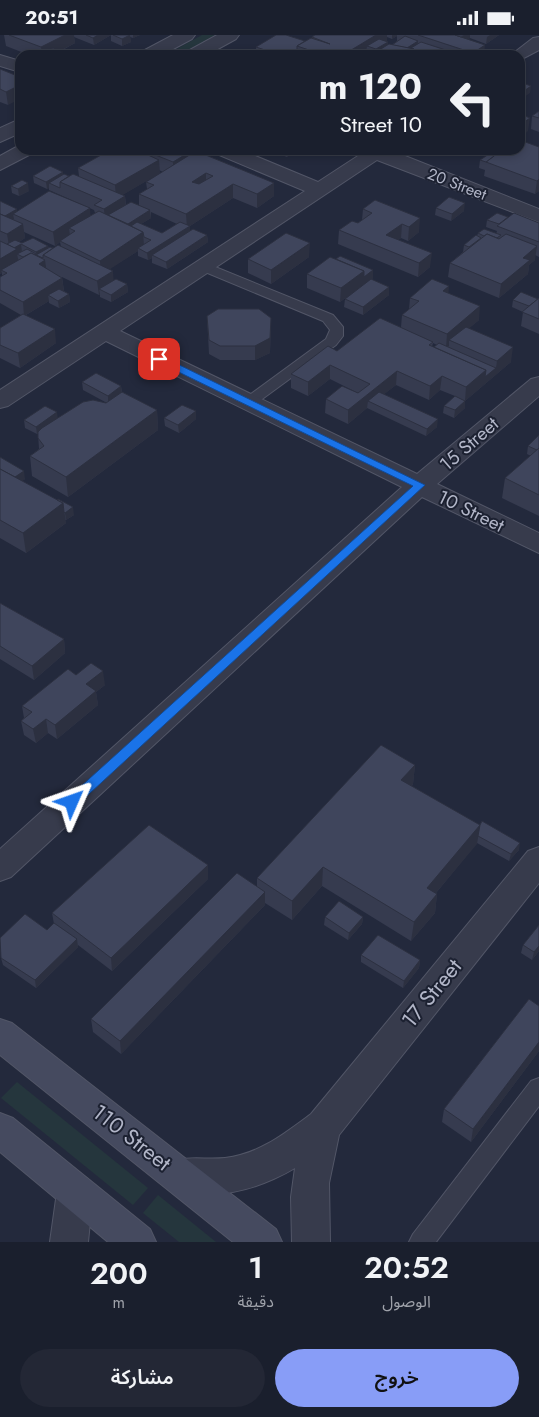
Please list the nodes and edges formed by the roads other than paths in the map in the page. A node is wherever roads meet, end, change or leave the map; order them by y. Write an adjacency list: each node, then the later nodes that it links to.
1 (186, 35): 4 (street)
2 (230, 35): 5 (street)
3 (539, 42): 6 (street)
4 (158, 50)
5 (203, 50)
6 (525, 52)
7 (0, 60): 8 (street)
8 (15, 65)
9 (15, 128): 10 (street)
10 (0, 136)
11 (15, 155): 15 (street)
12 (236, 155): 16 (street)
13 (372, 155): 16 (street)
14 (388, 155): 17 (street, 20 Street)
15 (0, 163)
16 (320, 190): 18 (street)
17 (539, 216)
18 (203, 266): 19 (street); 22 (lane)
19 (106, 333): 21 (street); 22 (street, 10 Street)
20 (539, 384): 23 (street, 15 Street)
21 (0, 401)
22 (249, 402): 23 (street, 10 Street)
23 (420, 485): 24 (street, 10 Street); 26 (street, 15 Street)
24 (539, 545)
25 (539, 860): 29 (street, 17 Street)
26 (0, 868)
27 (0, 1034): 31 (main road, 110 Street)
28 (539, 1088): 37 (lane)
29 (324, 1126): 31 (street, 17 Street); 36 (street, 17 Street)
30 (0, 1130): 32 (main road)
31 (180, 1175): 35 (main road, 110 Street)
32 (76, 1192): 33 (street); 34 (main road)
33 (69, 1242)
34 (137, 1242)
35 (263, 1242)
36 (311, 1242)
37 (421, 1242)

